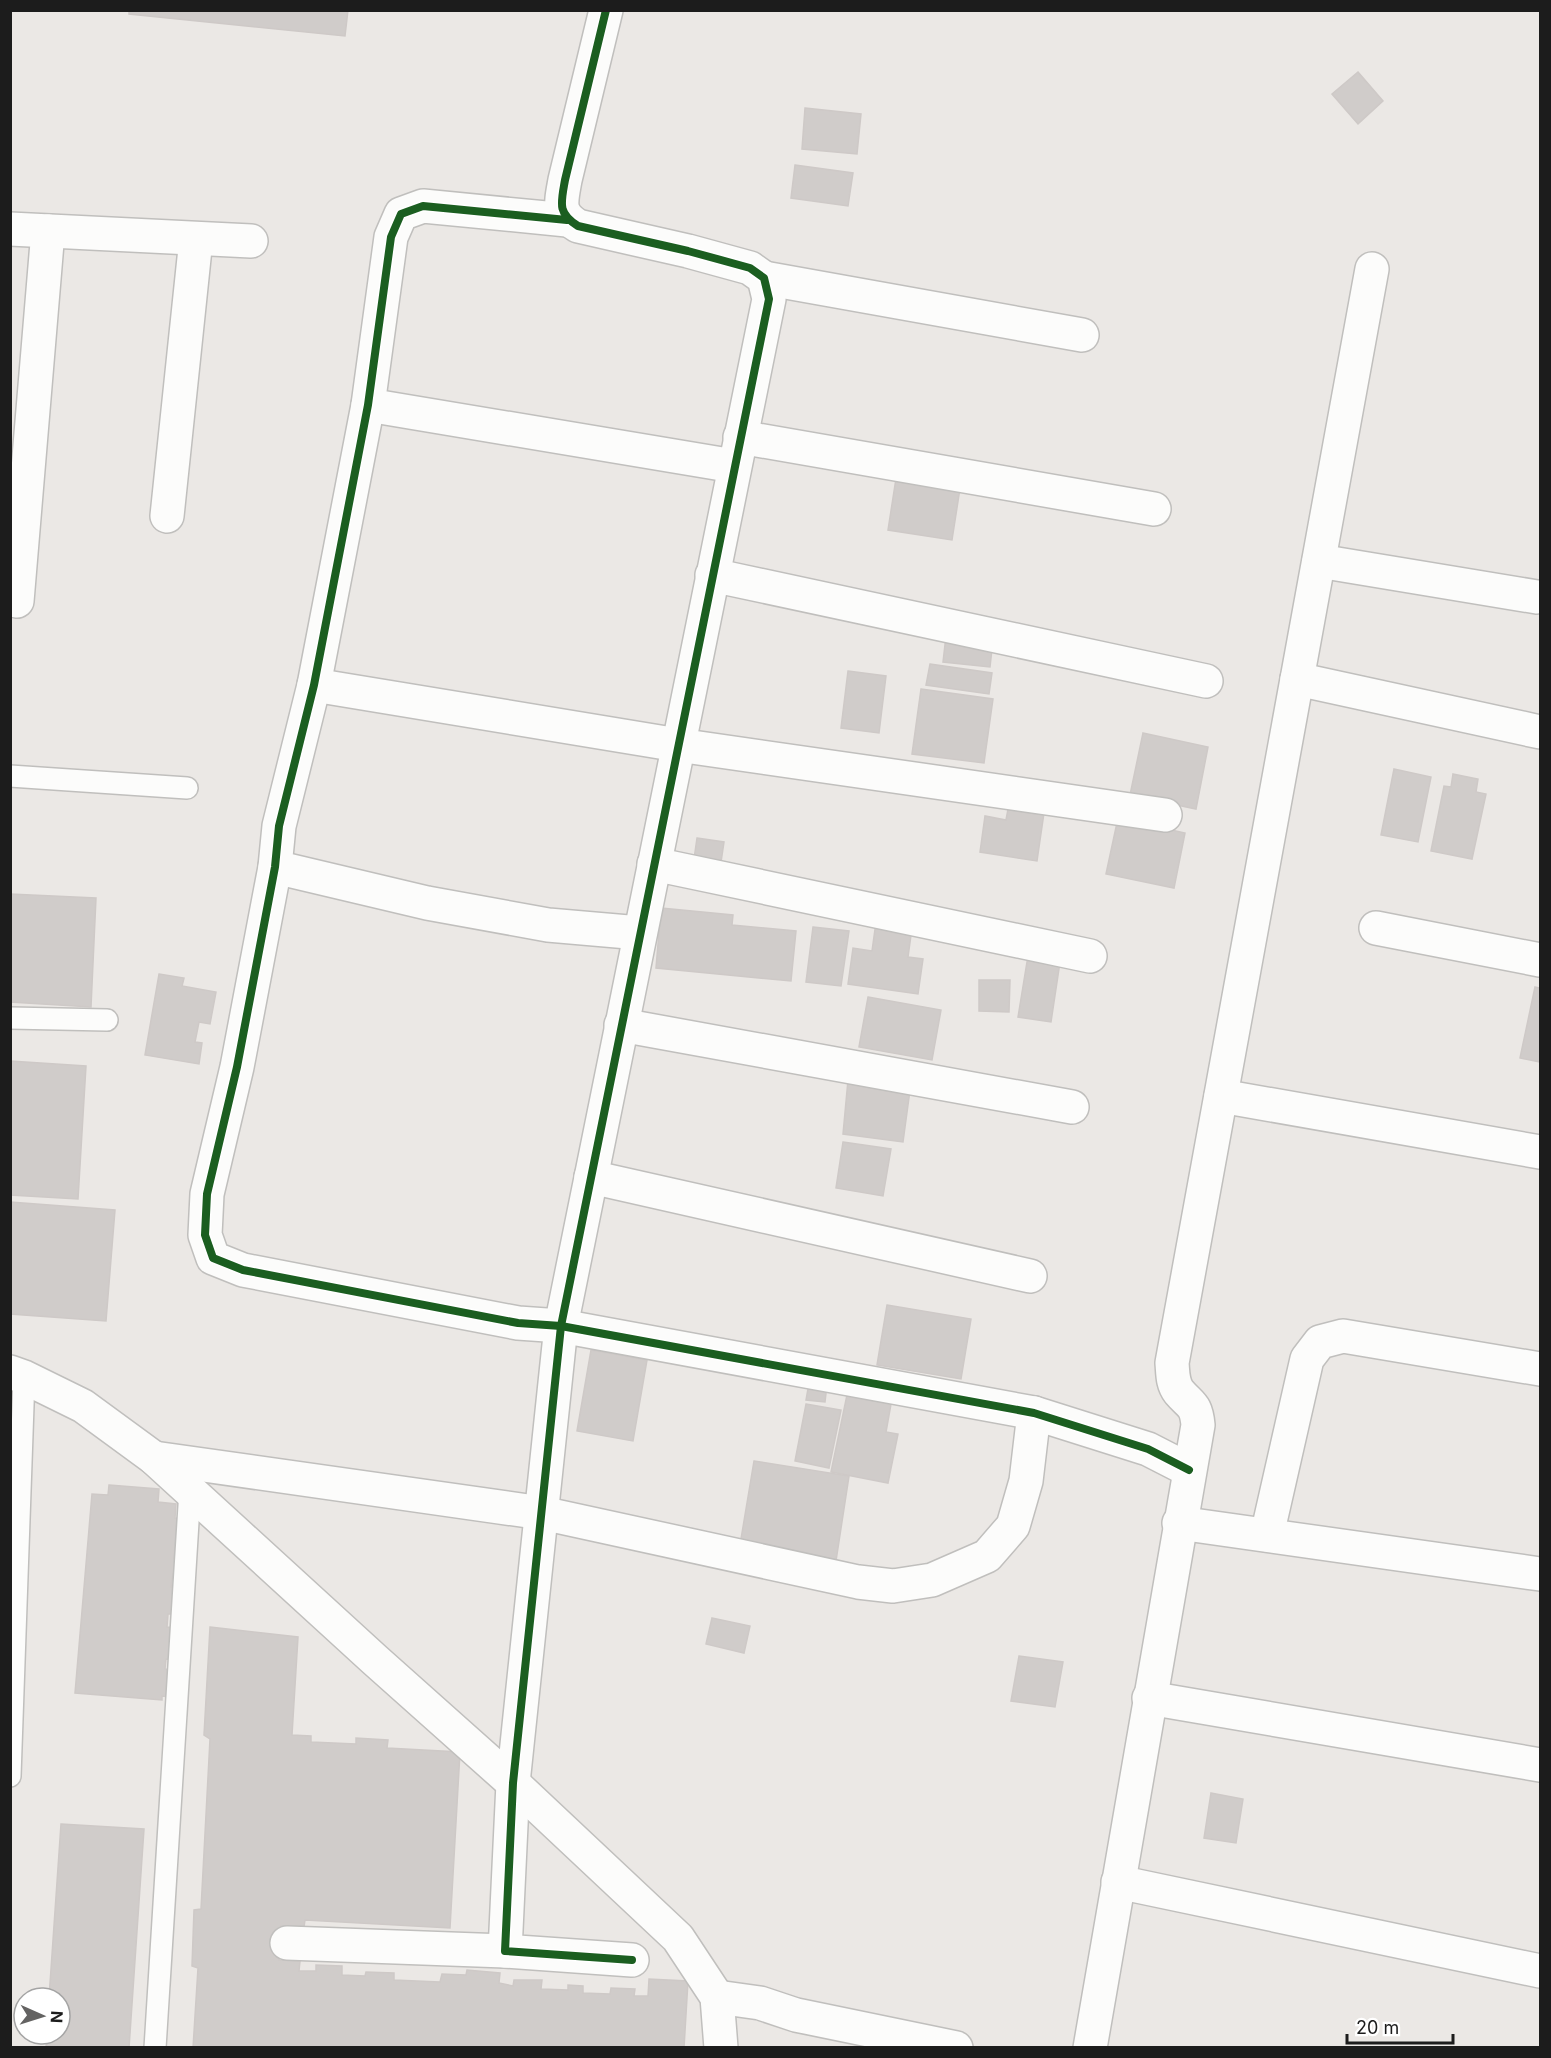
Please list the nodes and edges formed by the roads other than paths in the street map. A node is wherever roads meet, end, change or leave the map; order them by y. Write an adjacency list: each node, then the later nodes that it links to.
1 (606, 10): 2 (street)
2 (567, 219): 8 (street); 10 (street)
3 (10, 229): 4 (street)
4 (48, 231): 5 (street); 17 (street)
5 (196, 239): 6 (street); 13 (street)
6 (251, 241)
7 (1372, 269): 14 (street)
8 (764, 278): 9 (street); 11 (street)
9 (1082, 335)
10 (368, 405): 11 (street); 20 (street)
11 (737, 452): 12 (street); 15 (street)
12 (1154, 509)
13 (167, 516)
14 (1319, 561): 16 (street); 18 (street)
15 (712, 575): 19 (street); 22 (street)
16 (1538, 597)
17 (17, 601)
18 (1297, 679): 21 (street); 35 (street)
19 (1206, 681)
20 (314, 685): 22 (street); 27 (street)
21 (1540, 732)
22 (678, 745): 25 (street); 26 (street)
23 (10, 776): 24 (lane)
24 (187, 788)
25 (1165, 814)
26 (654, 864): 29 (street); 30 (street)
27 (275, 867): 29 (street); 40 (street)
28 (1376, 928): 31 (street)
29 (640, 933): 34 (street)
30 (1090, 956)
31 (1540, 960)
32 (10, 1018): 33 (lane)
33 (107, 1020)
34 (621, 1025): 36 (street); 38 (street)
35 (1221, 1096): 37 (street); 45 (street)
36 (1072, 1107)
37 (1540, 1152)
38 (591, 1177): 39 (street); 40 (street)
39 (1030, 1276)
40 (561, 1326): 43 (street); 47 (street)
41 (1540, 1369): 49 (street)
42 (17, 1374): 44 (street); 53 (lane)
43 (1034, 1413): 45 (street); 47 (street)
44 (154, 1458): 46 (street); 47 (street)
45 (1189, 1470): 48 (street)
46 (190, 1490): 54 (street); 61 (lane)
47 (542, 1513): 54 (street)
48 (1179, 1523): 49 (street); 51 (street)
49 (1267, 1535): 50 (street)
50 (1540, 1574)
51 (1149, 1698): 52 (street); 55 (street)
52 (1540, 1765)
53 (10, 1776)
54 (513, 1783): 57 (street); 60 (street)
55 (1118, 1882): 59 (street); 64 (street)
56 (287, 1943): 57 (street)
57 (504, 1951): 58 (street)
58 (632, 1960)
59 (1540, 1971)
60 (717, 1997): 62 (street); 63 (street)
61 (155, 2048)
62 (721, 2048)
63 (956, 2048)
64 (1090, 2048)

